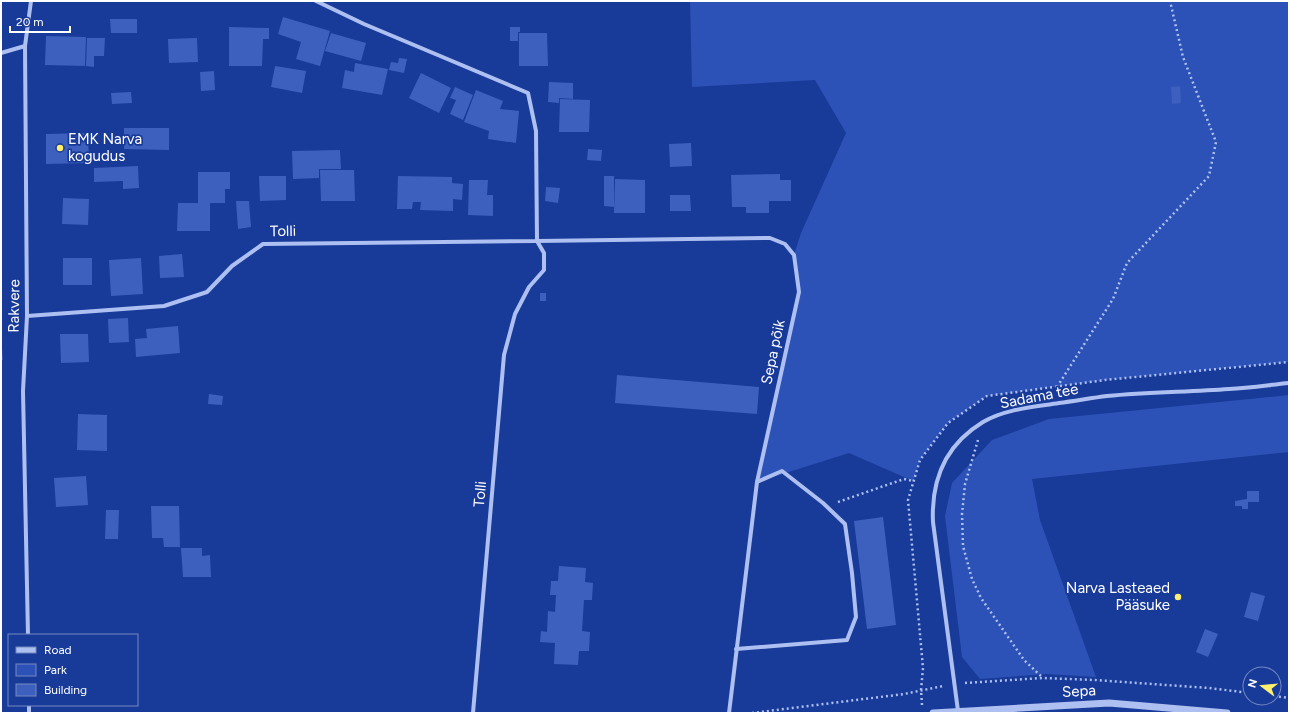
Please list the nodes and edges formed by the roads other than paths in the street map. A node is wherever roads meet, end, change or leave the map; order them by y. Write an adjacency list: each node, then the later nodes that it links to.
1 (31, 1): 3 (street, Rakvere)
2 (316, 1): 5 (street, Tolli)
3 (25, 46): 4 (street); 6 (street, Rakvere)
4 (1, 53)
5 (537, 241): 6 (street, Tolli); 8 (street, Sepa põik); 12 (street, Tolli)
6 (27, 316): 9 (street, Rakvere)
7 (1289, 383): 11 (street, Sadama tee)
8 (757, 482): 10 (street, Sepa põik); 10 (street)
9 (28, 634)
10 (736, 649): 13 (street, Sepa põik)
11 (958, 711): 14 (street, Sepa); 15 (street, Sepa)
12 (473, 713)
13 (729, 713)
14 (933, 713)
15 (1227, 713)

